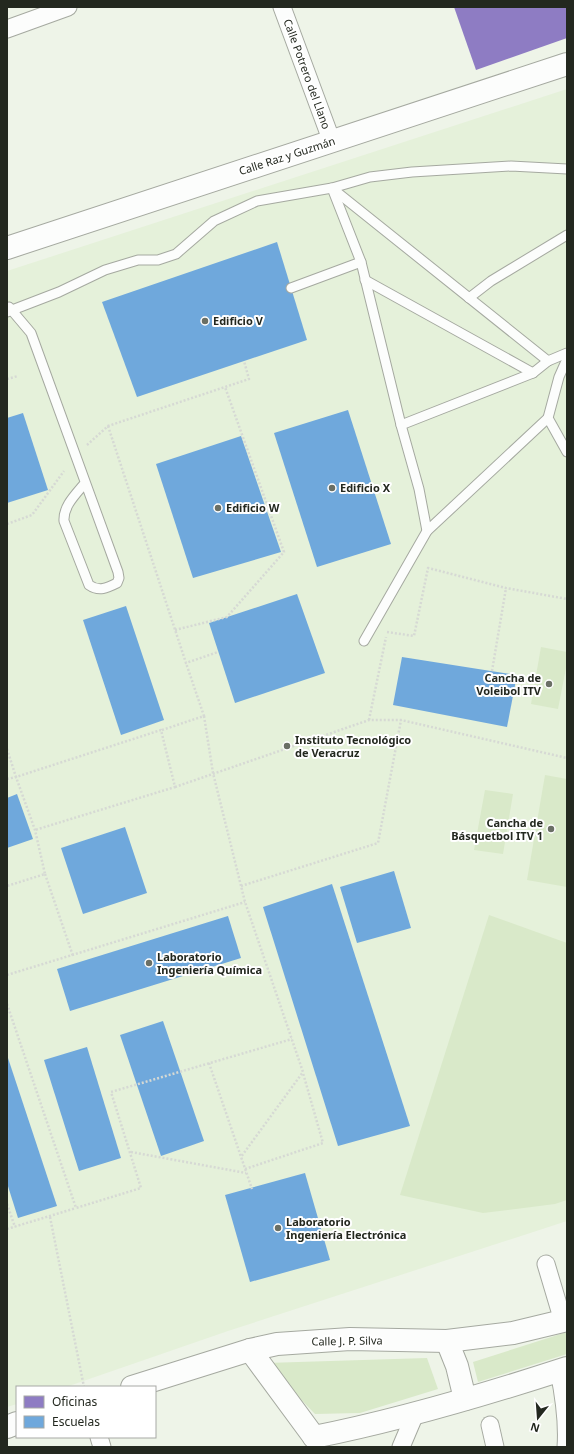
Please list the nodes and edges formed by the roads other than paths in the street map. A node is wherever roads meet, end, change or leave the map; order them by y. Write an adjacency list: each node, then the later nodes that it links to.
1 (68, 7): 3 (street)
2 (282, 7): 5 (street, Calle Potrero del Llano)
3 (7, 29)
4 (567, 64): 5 (street, Calle Raz y Guzmán)
5 (332, 142): 9 (street, Calle Raz y Guzmán)
6 (567, 169): 7 (lane)
7 (332, 188): 10 (lane); 13 (lane); 14 (lane)
8 (567, 235): 13 (lane)
9 (7, 248)
10 (360, 262): 11 (lane); 12 (lane)
11 (365, 280): 18 (lane); 20 (lane)
12 (291, 288)
13 (469, 298): 17 (lane)
14 (9, 309): 22 (lane)
15 (567, 353): 17 (lane)
16 (567, 359): 19 (lane)
17 (548, 361): 18 (lane)
18 (533, 373): 20 (lane)
19 (548, 418): 21 (lane); 23 (lane)
20 (401, 425): 23 (lane)
21 (567, 452)
22 (85, 483): 22 (lane)
23 (427, 531): 24 (lane)
24 (364, 642)
25 (546, 1264): 26 (street)
26 (565, 1321): 27 (street, Calle J. P. Silva)
27 (447, 1341): 28 (street, Calle J. P. Silva); 31 (street)
28 (250, 1350): 30 (street, Calle J. P. Silva); 34 (street)
29 (563, 1369): 31 (street); 37 (street)
30 (135, 1386)
31 (465, 1399): 32 (street)
32 (415, 1414): 34 (street); 35 (street)
33 (490, 1425): 36 (street)
34 (311, 1442)
35 (401, 1447)
36 (495, 1447)
37 (566, 1447)

